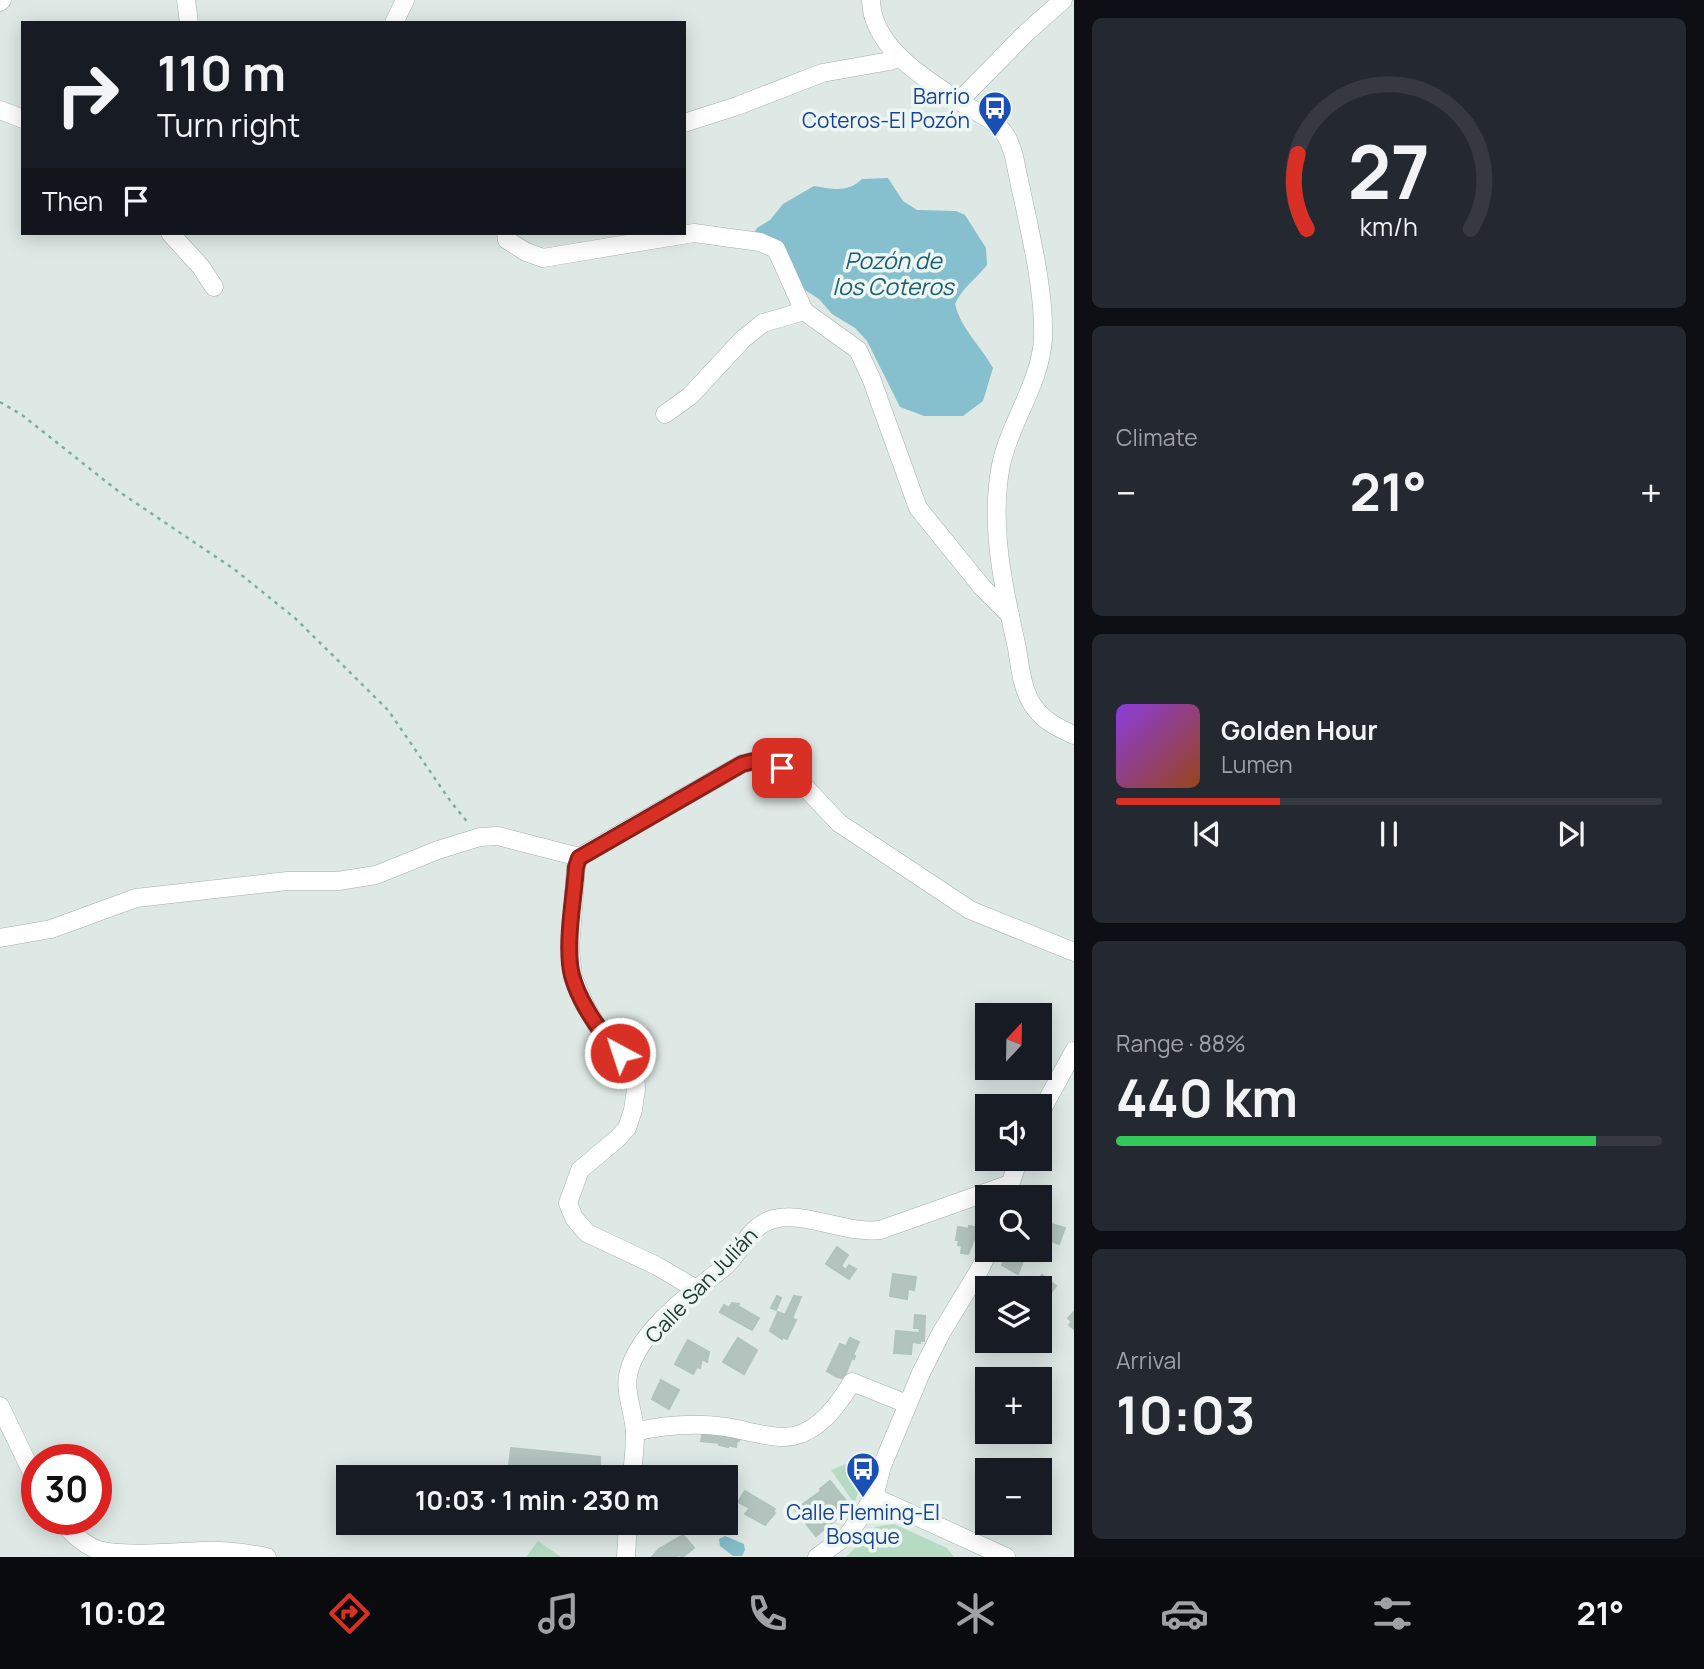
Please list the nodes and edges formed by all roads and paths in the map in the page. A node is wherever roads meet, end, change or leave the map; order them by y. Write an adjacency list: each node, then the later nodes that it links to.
1 (186, 0): 5 (street)
2 (405, 0): 6 (street)
3 (871, 0): 7 (street)
4 (1063, 0): 8 (street)
5 (189, 21)
6 (395, 21)
7 (899, 57): 8 (street); 11 (street)
8 (959, 102): 20 (street)
9 (0, 110): 10 (street)
10 (21, 119)
11 (686, 122)
12 (686, 234): 17 (street)
13 (172, 235): 16 (street)
14 (506, 235): 15 (street)
15 (682, 235)
16 (214, 287)
17 (804, 311): 19 (street); 20 (street)
18 (0, 401): 22 (path)
19 (665, 414)
20 (1010, 615): 21 (street)
21 (1074, 736)
22 (480, 837): 23 (street); 24 (street)
23 (579, 858): 25 (street); 30 (street)
24 (0, 937)
25 (1074, 952)
26 (1074, 1051): 27 (street)
27 (1050, 1094)
28 (975, 1200): 30 (street, Calle San Julián)
29 (983, 1262): 31 (street)
30 (696, 1289): 34 (street, Calle San Julián)
31 (907, 1404): 34 (street); 37 (street)
32 (0, 1406): 33 (street)
33 (3, 1421): 35 (street)
34 (635, 1433): 36 (street, Calle San Julián)
35 (21, 1454)
36 (633, 1465)
37 (874, 1497): 43 (street); 44 (street)
38 (74, 1535): 40 (street)
39 (627, 1535): 42 (street)
40 (86, 1549): 41 (street)
41 (267, 1557)
42 (626, 1557)
43 (817, 1557)
44 (1006, 1557)

